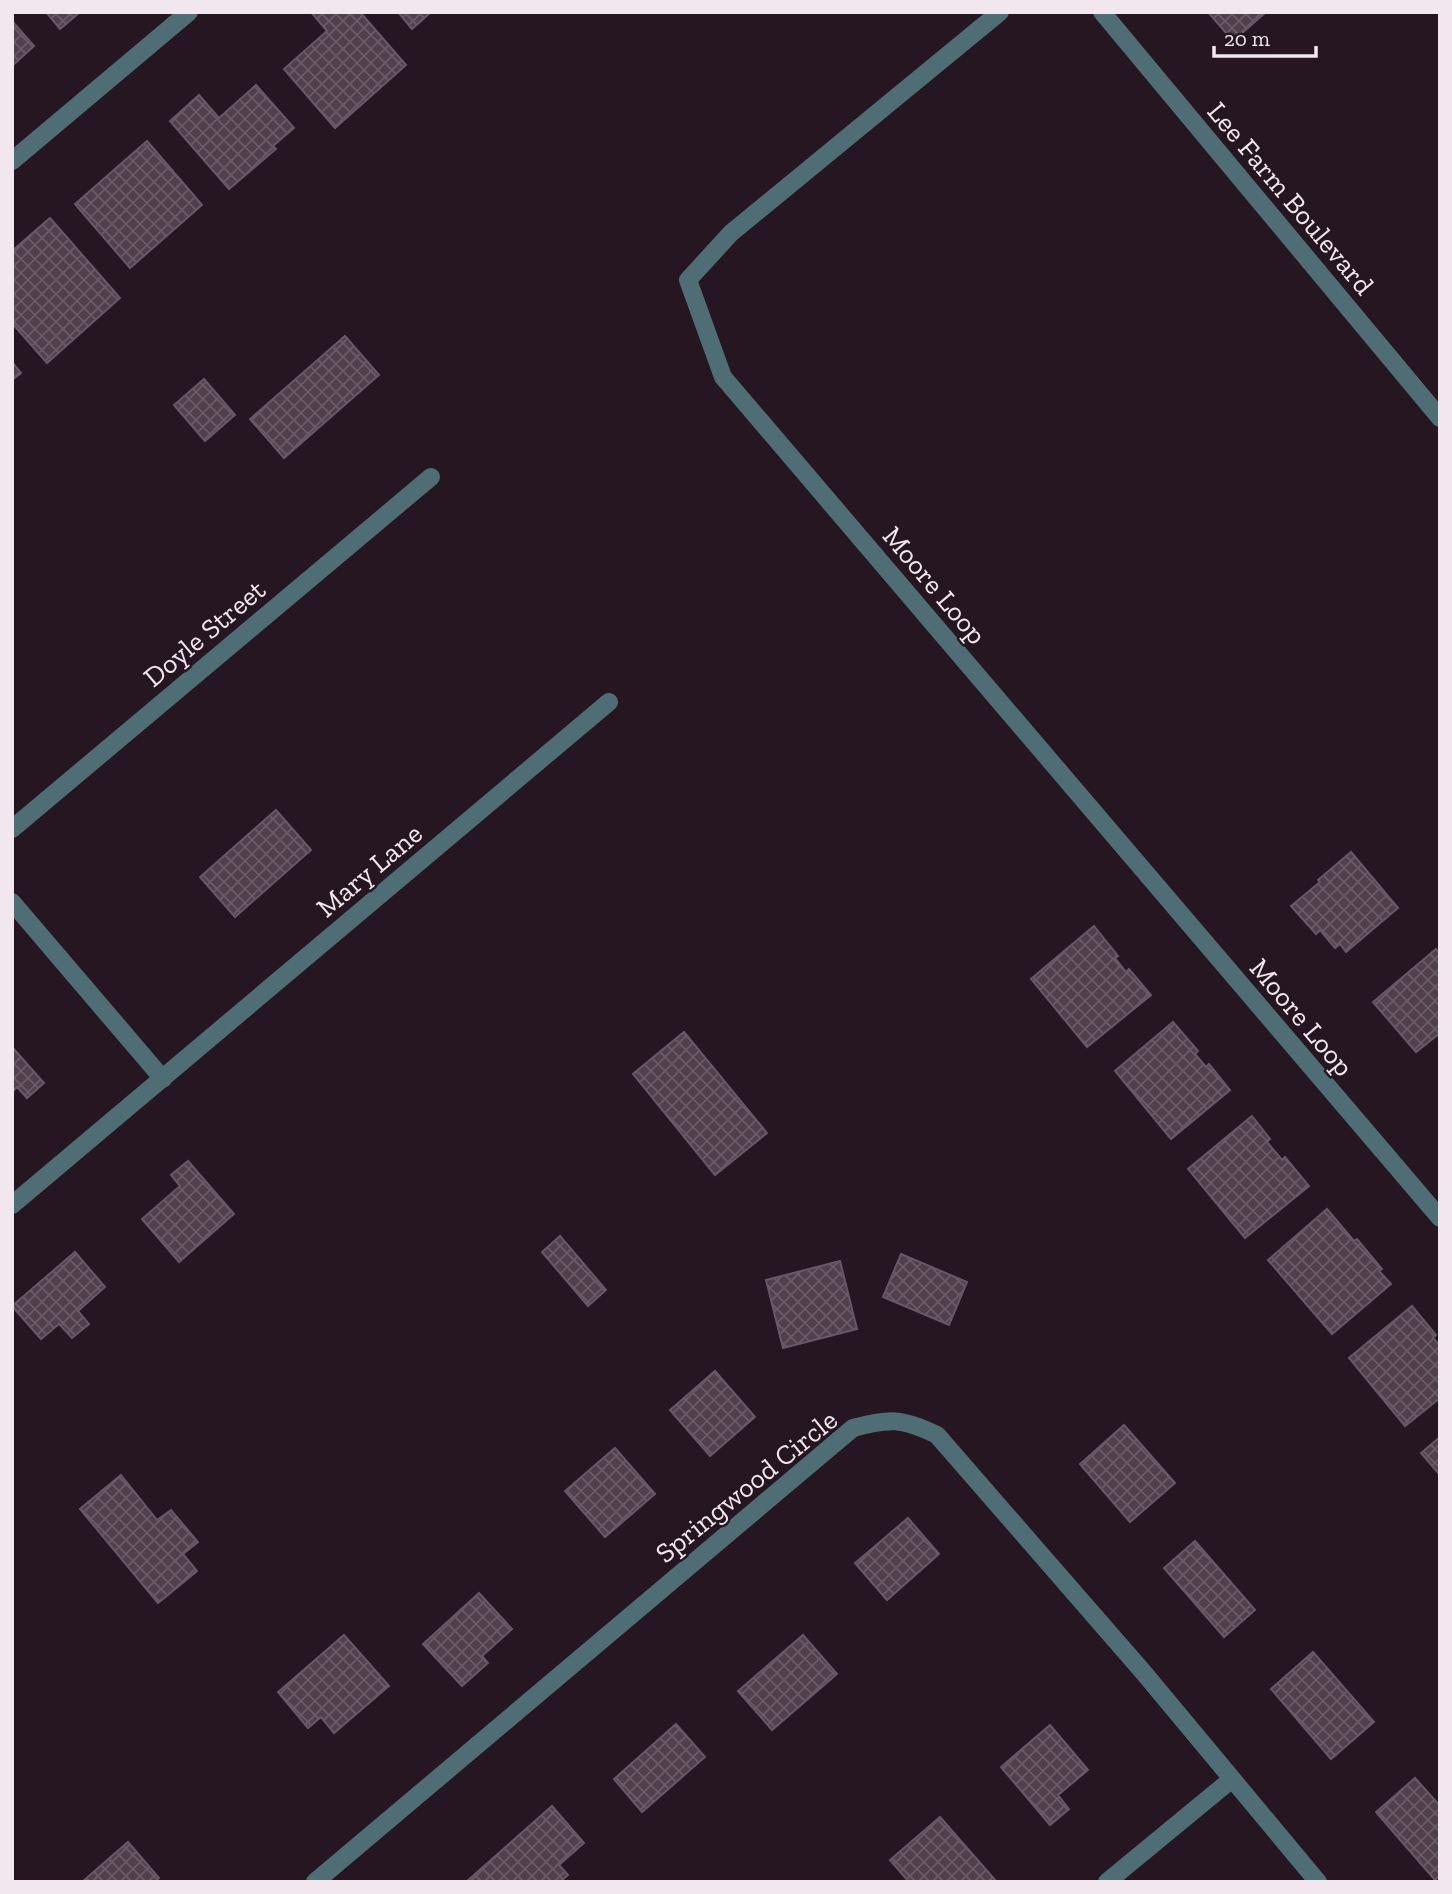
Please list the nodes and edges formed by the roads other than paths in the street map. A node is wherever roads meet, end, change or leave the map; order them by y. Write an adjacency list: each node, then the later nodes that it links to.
1 (189, 12): 4 (street)
2 (1000, 12): 12 (street, Moore Loop)
3 (1102, 12): 5 (street, Lee Farm Boulevard)
4 (12, 161)
5 (1440, 418)
6 (430, 477): 8 (street, Doyle Street)
7 (608, 702): 10 (street, Mary Lane)
8 (12, 830)
9 (12, 902): 10 (street)
10 (163, 1079): 11 (street, Mary Lane)
11 (12, 1205)
12 (1440, 1218)
13 (1232, 1779): 14 (street, Springwood Circle); 15 (street); 16 (street, Springwood Circle)
14 (315, 1882)
15 (1107, 1882)
16 (1318, 1882)

